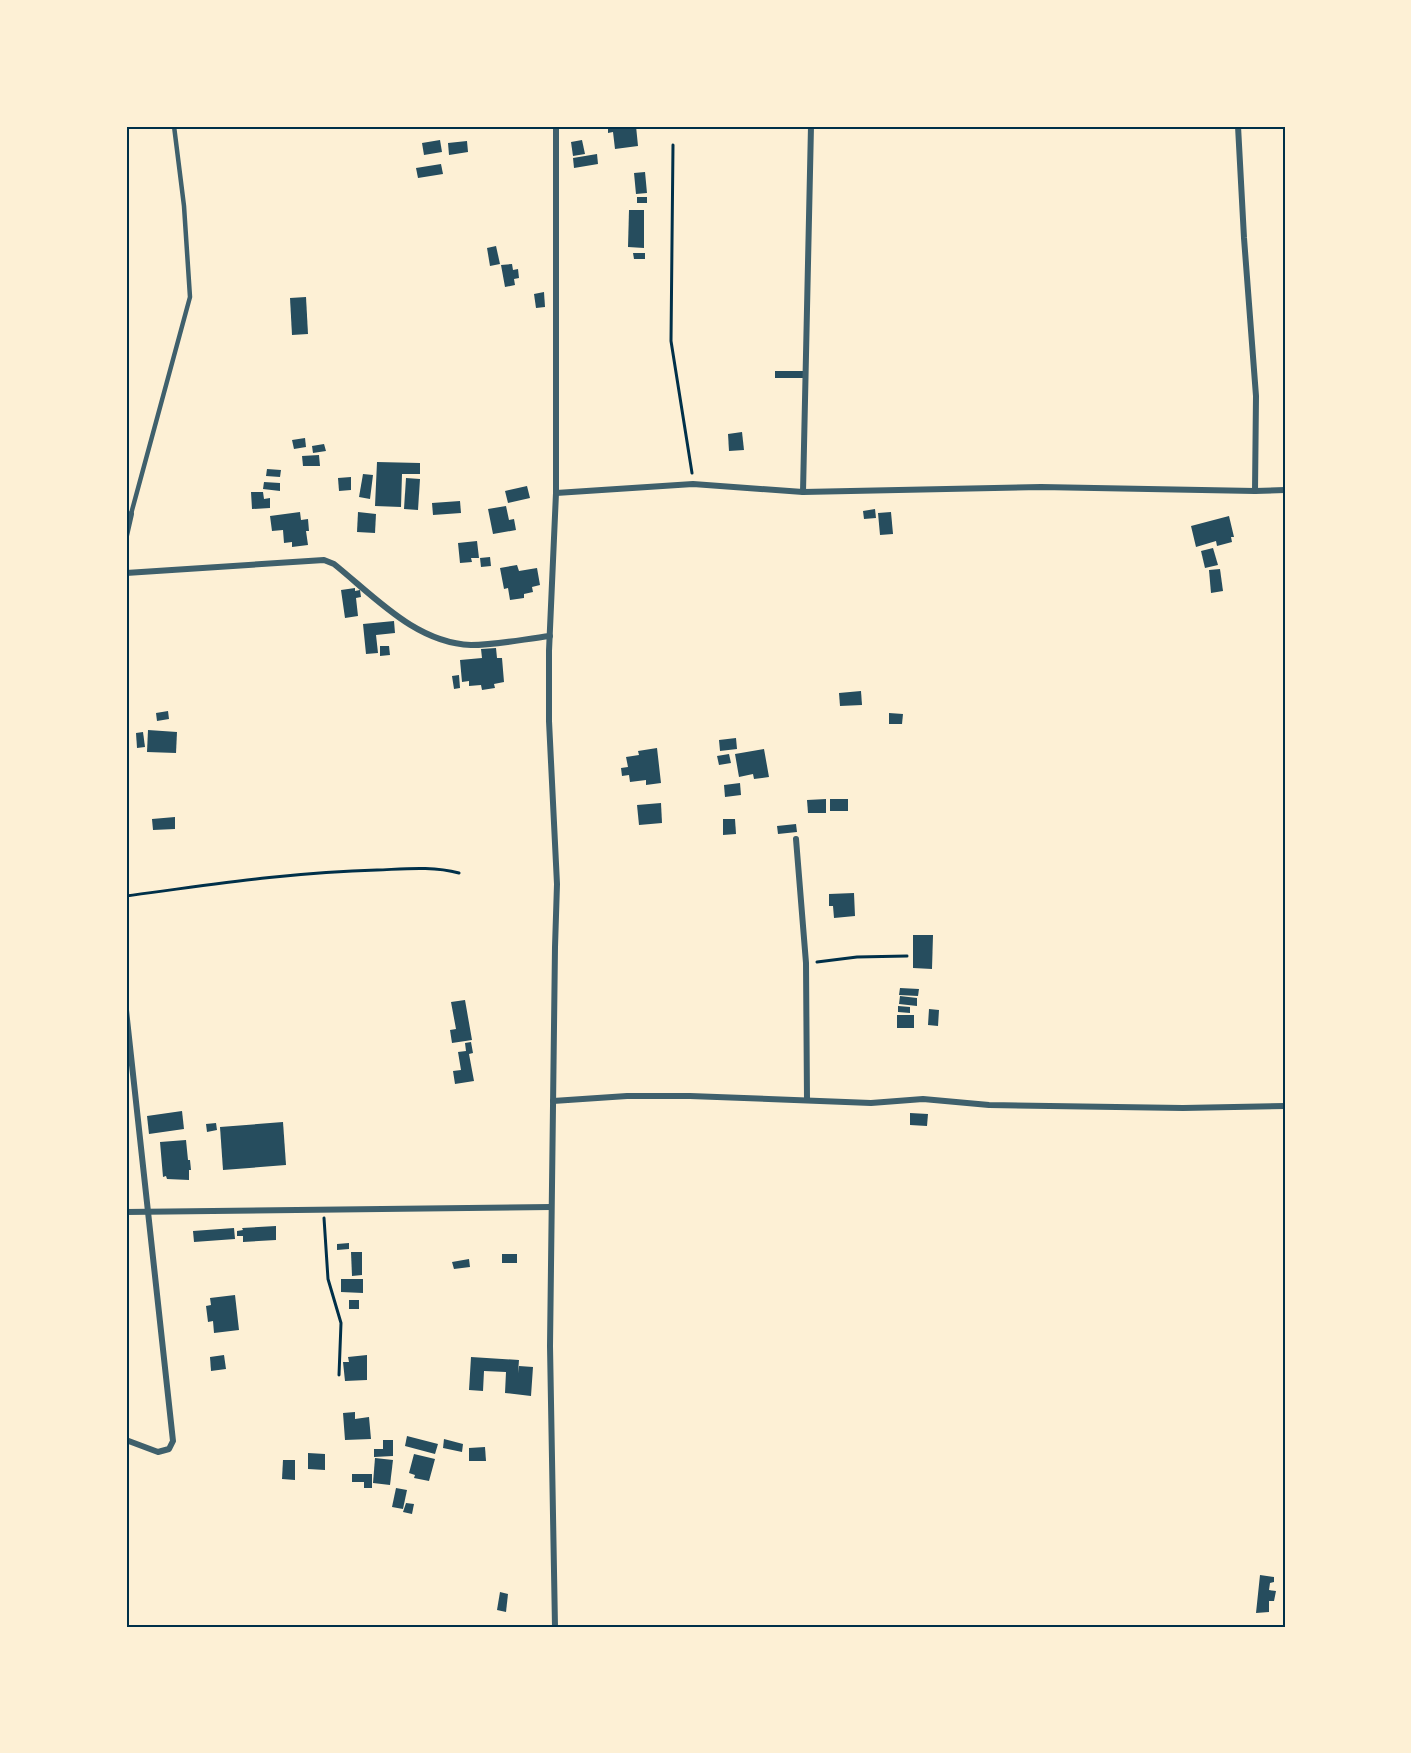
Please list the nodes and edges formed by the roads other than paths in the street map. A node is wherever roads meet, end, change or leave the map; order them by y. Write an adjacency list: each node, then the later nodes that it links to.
1 (174, 126): 9 (lane)
2 (556, 126): 8 (street)
3 (811, 126): 7 (street)
4 (1238, 126): 6 (street)
5 (1285, 489): 6 (street)
6 (1255, 491): 7 (street)
7 (803, 492): 8 (street)
8 (556, 493): 12 (street)
9 (131, 514): 10 (street)
10 (126, 536)
11 (126, 573): 12 (street)
12 (549, 636): 16 (street)
13 (796, 839): 15 (street)
14 (126, 1010): 19 (street)
15 (807, 1100): 16 (street); 17 (street)
16 (553, 1101): 18 (street)
17 (1285, 1106)
18 (551, 1207): 19 (street); 22 (street)
19 (149, 1211): 20 (street); 21 (street)
20 (126, 1212)
21 (126, 1440)
22 (555, 1627)

